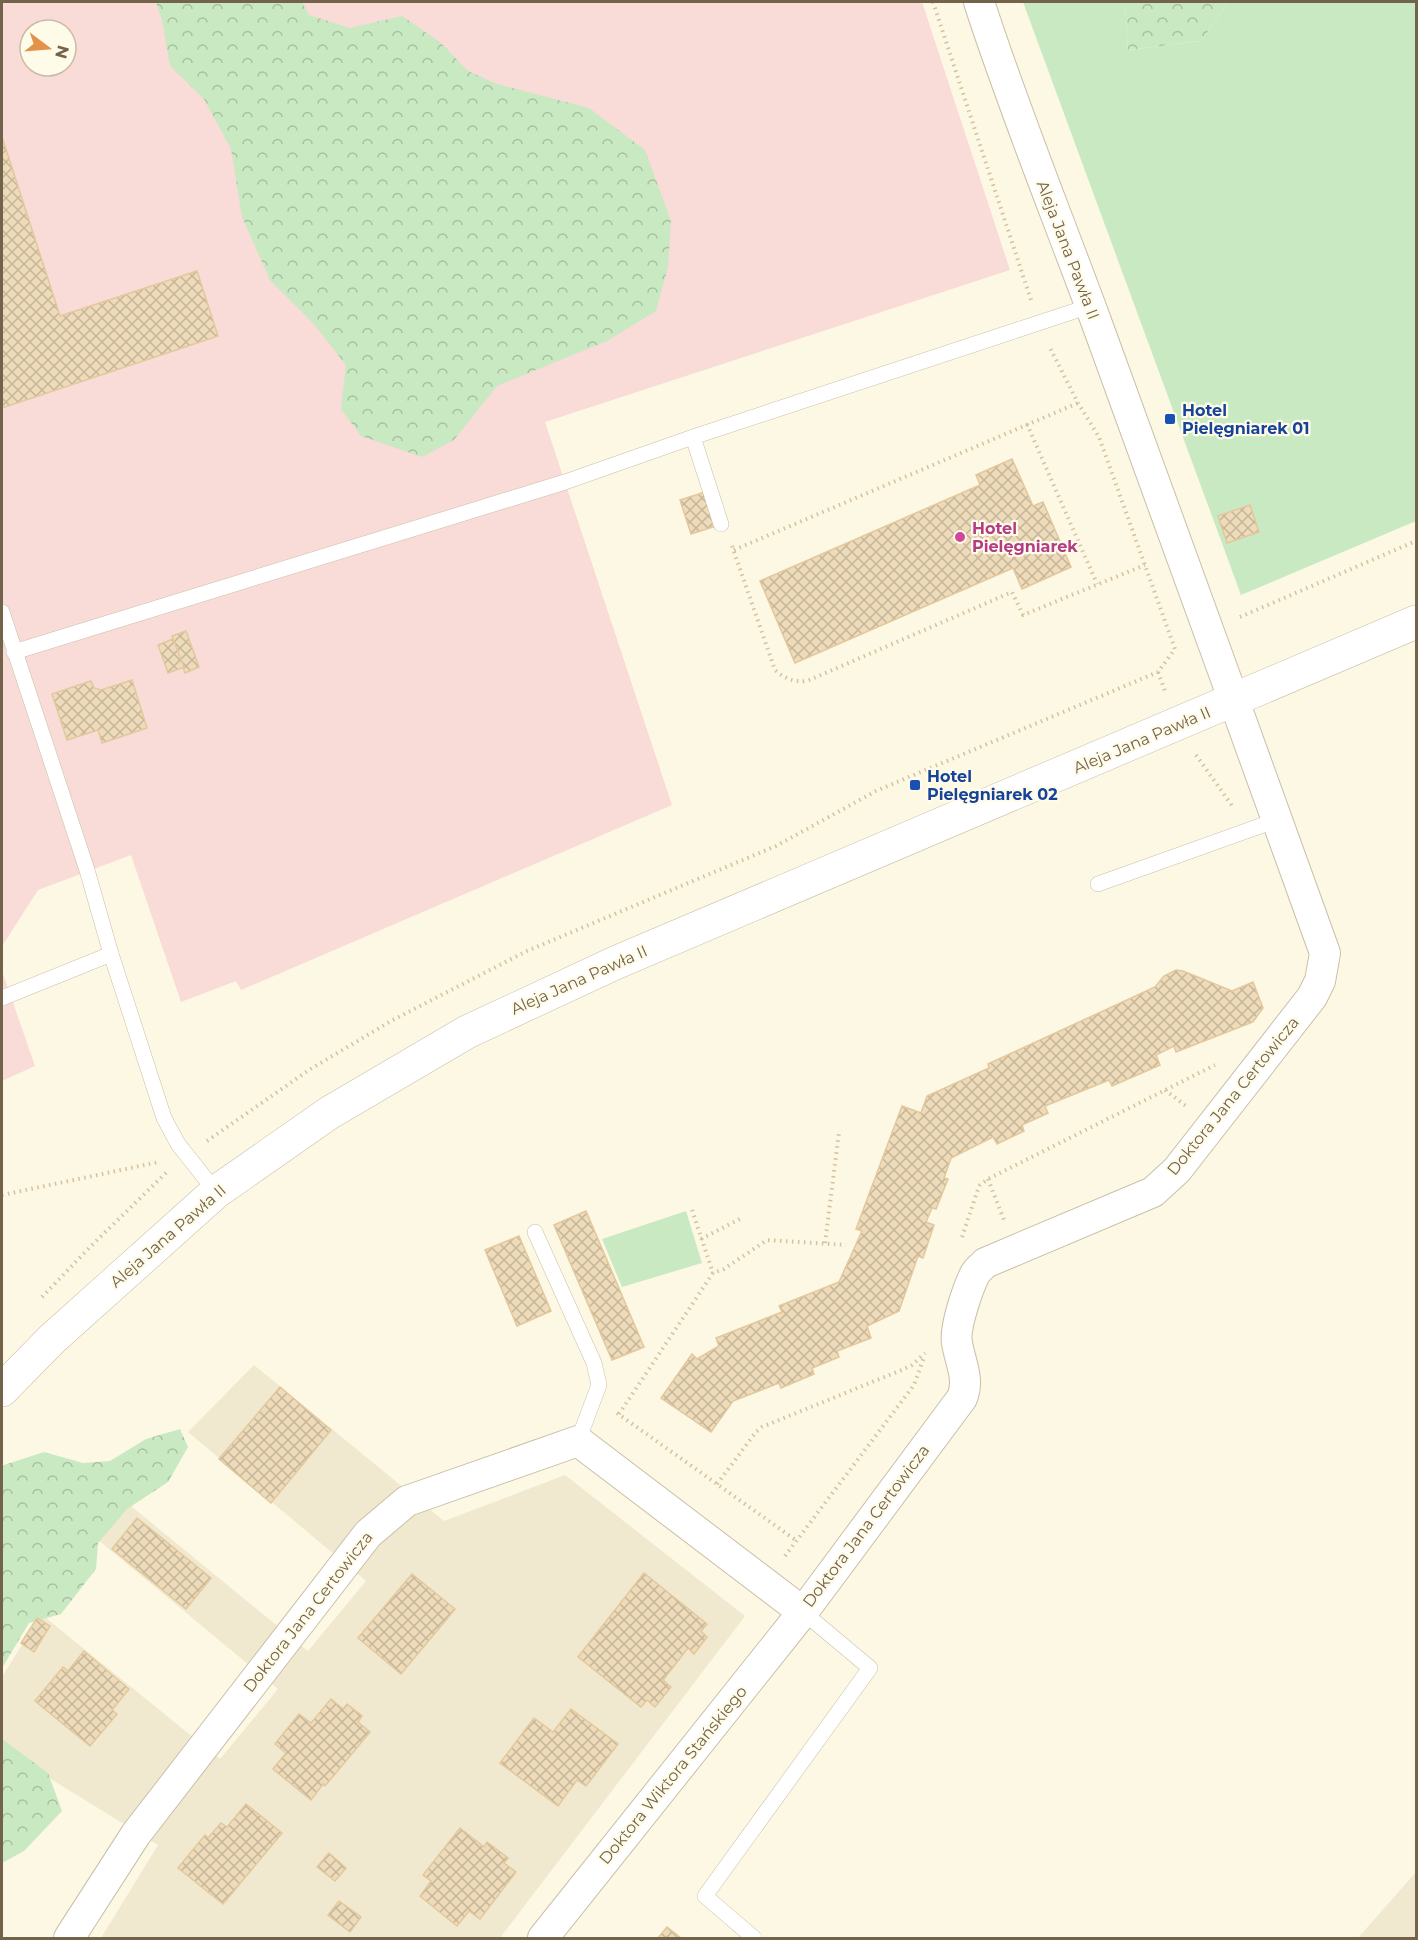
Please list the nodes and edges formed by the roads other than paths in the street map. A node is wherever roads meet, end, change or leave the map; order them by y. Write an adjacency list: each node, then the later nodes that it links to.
1 (979, 2): 2 (street, Aleja Jana Pawła II)
2 (1090, 306): 3 (lane); 8 (street, Aleja Jana Pawła II)
3 (693, 437): 4 (lane); 7 (lane)
4 (721, 524)
5 (2, 612): 7 (lane)
6 (1416, 622): 8 (street, Aleja Jana Pawła II)
7 (14, 652): 11 (lane)
8 (1235, 701): 9 (street, Doktora Jana Certowicza); 13 (street, Aleja Jana Pawła II)
9 (1277, 820): 10 (lane); 17 (street, Doktora Jana Certowicza)
10 (1098, 884)
11 (111, 954): 12 (lane); 13 (lane)
12 (2, 998)
13 (216, 1192): 15 (street, Aleja Jana Pawła II)
14 (535, 1232): 16 (lane)
15 (2, 1390)
16 (578, 1441): 17 (street, Doktora Jana Certowicza); 18 (street, Doktora Jana Certowicza)
17 (803, 1612): 19 (street, Doktora Wiktora Stańskiego); 20 (lane)
18 (69, 1938)
19 (543, 1938)
20 (754, 1938)

